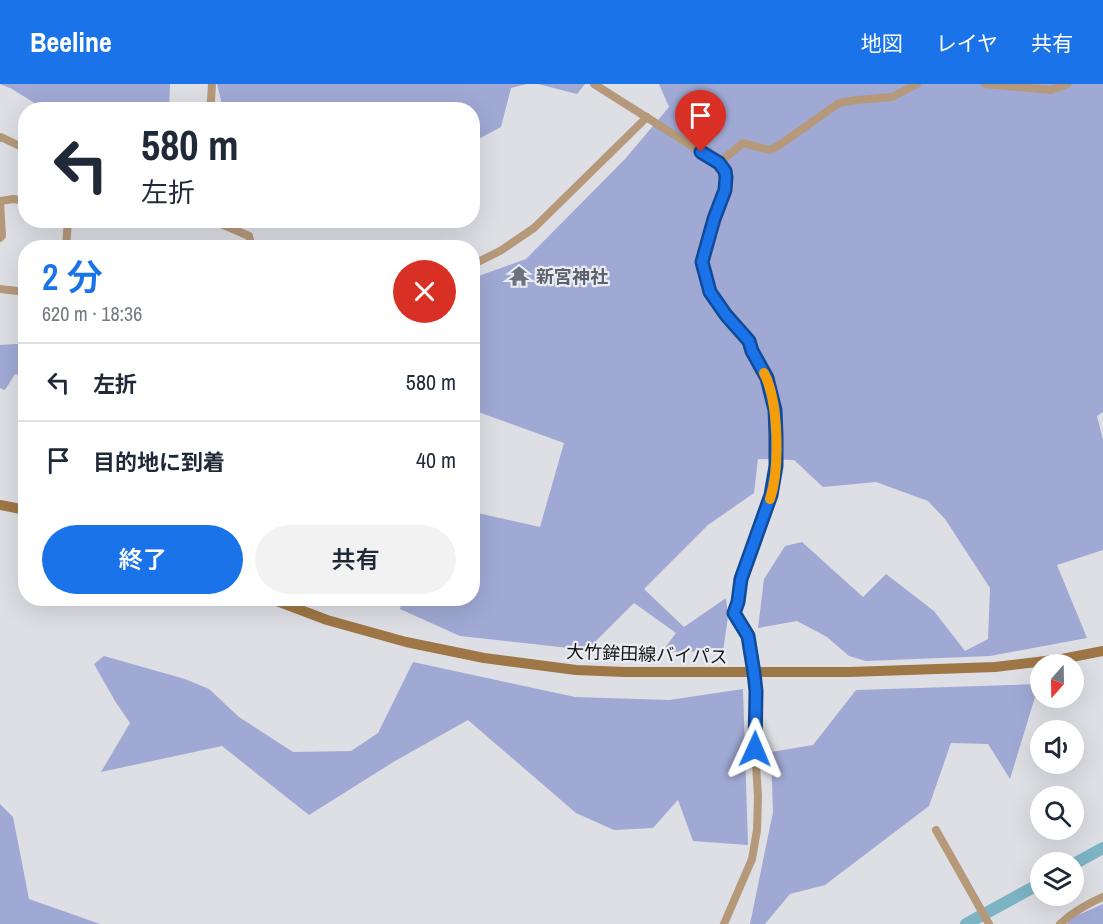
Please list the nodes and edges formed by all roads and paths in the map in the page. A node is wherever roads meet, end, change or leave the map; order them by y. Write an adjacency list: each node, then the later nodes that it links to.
1 (212, 84): 6 (street)
2 (594, 84): 7 (street)
3 (916, 84): 10 (street)
4 (985, 84): 5 (street)
5 (1067, 84)
6 (211, 102)
7 (647, 117): 10 (street); 15 (street)
8 (0, 138): 9 (street)
9 (18, 145)
10 (719, 163): 22 (street)
11 (18, 200): 13 (street)
12 (230, 228): 14 (street)
13 (0, 238)
14 (250, 240)
15 (480, 261)
16 (0, 289): 17 (street)
17 (18, 291)
18 (0, 505): 19 (main road)
19 (18, 508)
20 (290, 606): 22 (main road, 大竹鉾田線バイパス)
21 (1103, 651): 22 (main road, 大竹鉾田線バイパス)
22 (754, 673): 26 (street)
23 (936, 830): 25 (street)
24 (1103, 897): 27 (street)
25 (986, 918)
26 (724, 924)
27 (1060, 924)

